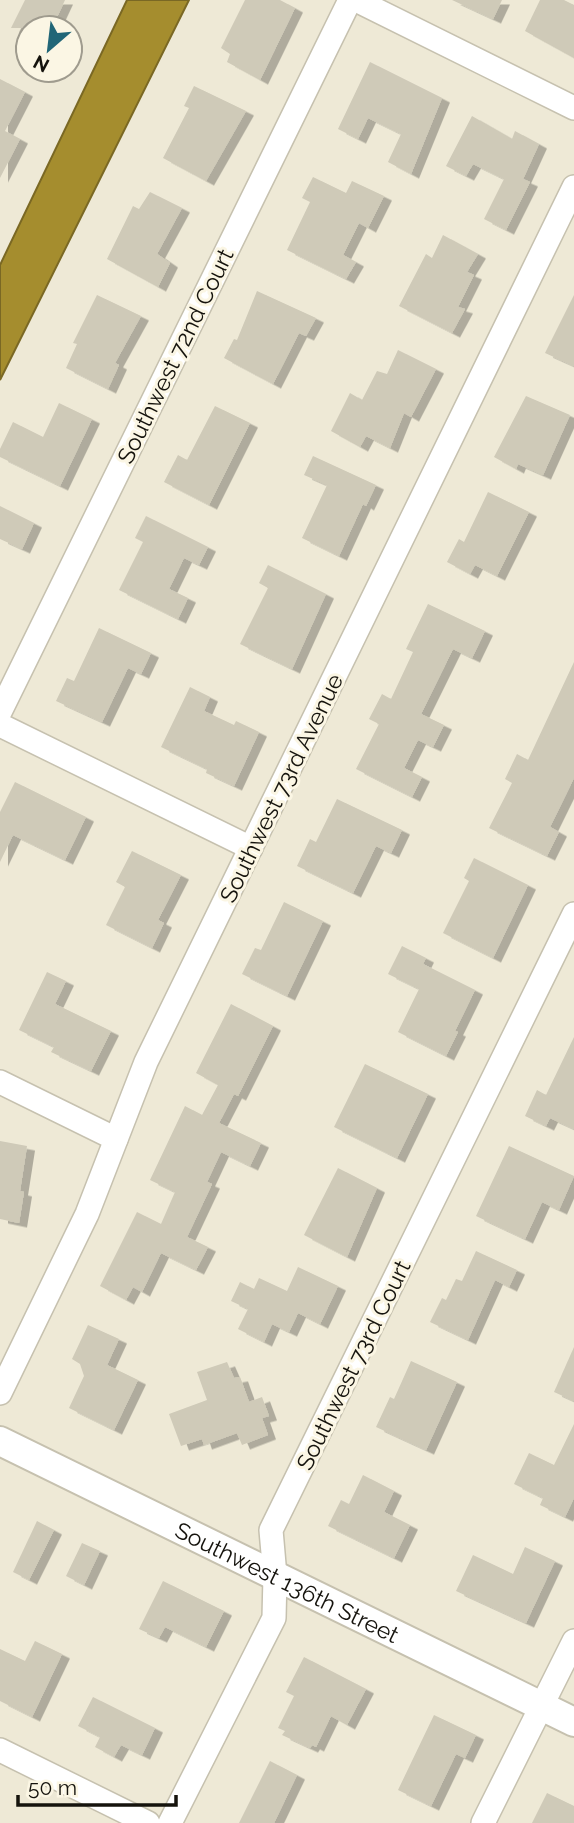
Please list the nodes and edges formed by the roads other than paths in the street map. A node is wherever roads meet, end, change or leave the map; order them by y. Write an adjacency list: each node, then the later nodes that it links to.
1 (350, 0): 5 (street, Southwest 72nd Court)
2 (356, 0): 3 (street)
3 (574, 108)
4 (574, 187): 7 (street, Southwest 73rd Avenue)
5 (0, 712)
6 (0, 725): 7 (street)
7 (251, 848): 10 (street, Southwest 73rd Avenue)
8 (574, 914): 13 (street, Southwest 73rd Court)
9 (0, 1082): 10 (street)
10 (116, 1139): 11 (street, Southwest 73rd Avenue)
11 (0, 1393)
12 (0, 1441): 13 (street, Southwest 136th Street)
13 (275, 1576): 15 (street, Southwest 136th Street); 19 (street, Southwest 73rd Court)
14 (574, 1641): 15 (street)
15 (541, 1706): 16 (street, Southwest 136th Street); 20 (street)
16 (574, 1722)
17 (0, 1750): 18 (street)
18 (148, 1823)
19 (170, 1823)
20 (483, 1823)

